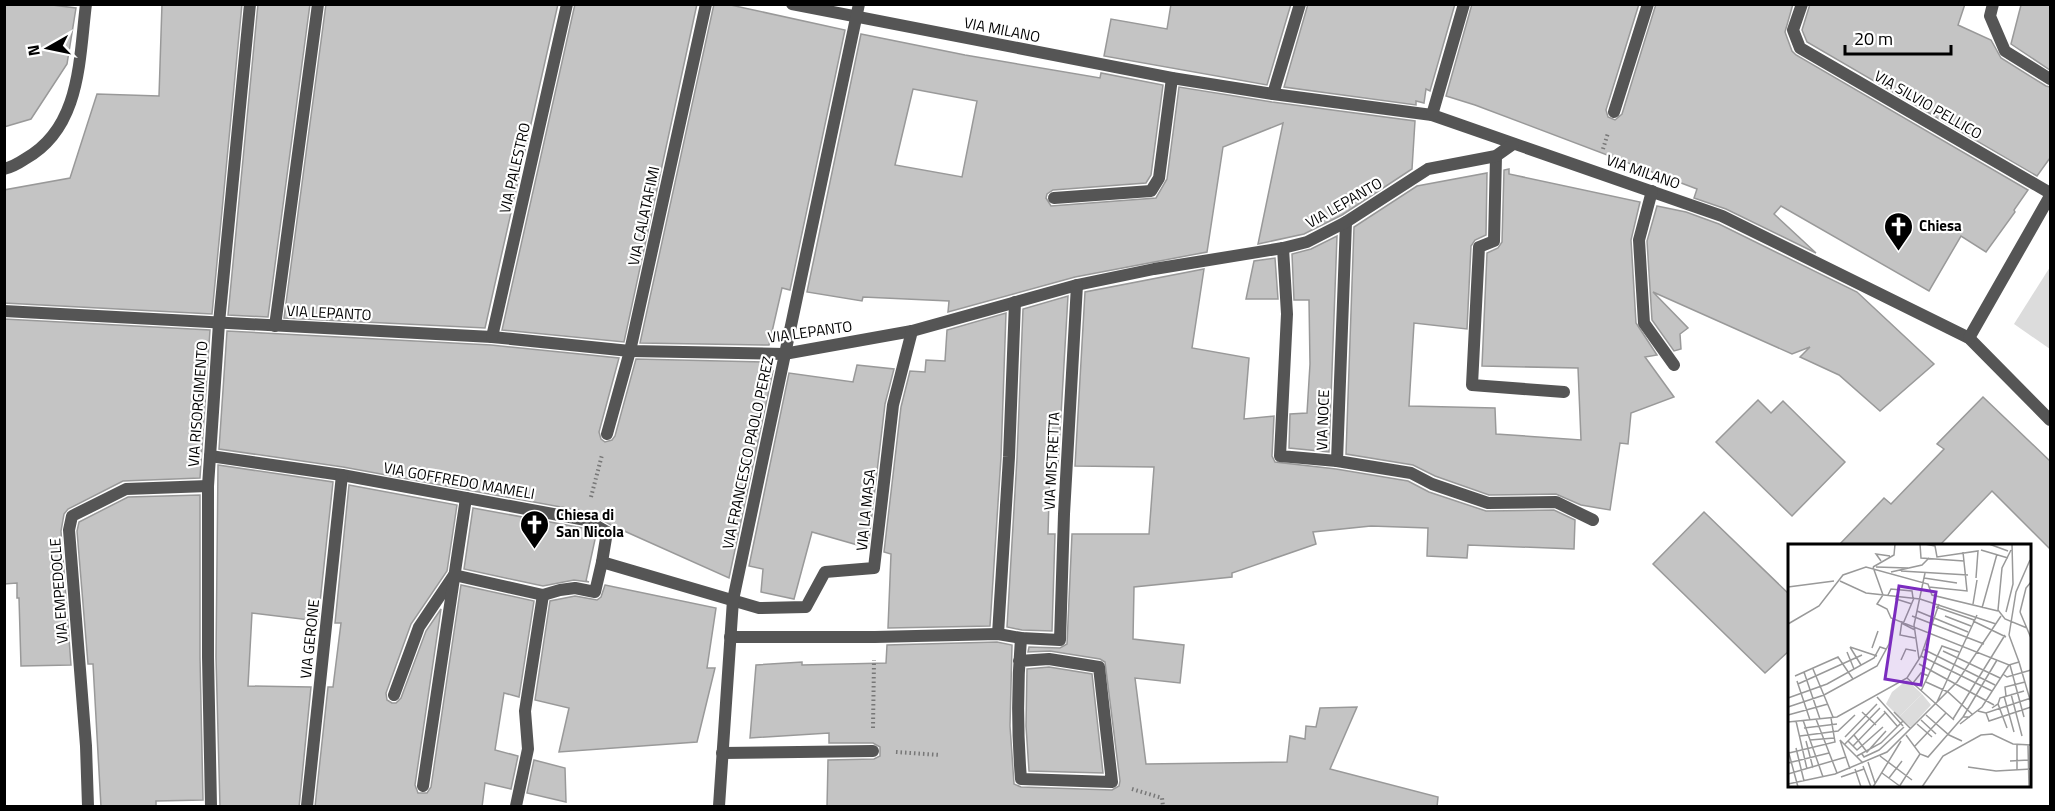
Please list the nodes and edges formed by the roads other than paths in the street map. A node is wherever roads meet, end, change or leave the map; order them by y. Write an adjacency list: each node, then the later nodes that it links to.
1 (86, 4): 20 (street)
2 (250, 4): 29 (street, VIA RISORGIMENTO)
3 (318, 4): 30 (street)
4 (567, 4): 32 (street, VIA PALESTRO)
5 (706, 4): 34 (street, VIA CALATAFIMI)
6 (792, 4): 12 (street, VIA MILANO)
7 (1300, 4): 15 (street)
8 (1464, 4): 17 (street)
9 (1648, 4): 16 (street)
10 (1802, 4): 22 (street, VIA SILVIO PELLICO)
11 (1993, 4): 14 (street)
12 (858, 10): 13 (street, VIA MILANO); 35 (street, VIA FRANCESCO PAOLO PEREZ)
13 (1172, 78): 15 (street, VIA MILANO); 23 (street)
14 (2050, 79)
15 (1273, 94): 17 (street, VIA MILANO)
16 (1614, 112)
17 (1432, 115): 18 (street, VIA MILANO)
18 (1513, 144): 19 (street, VIA LEPANTO); 21 (street, VIA MILANO)
19 (1496, 156): 24 (street, VIA LEPANTO); 37 (street)
20 (4, 169)
21 (1652, 191): 33 (street, VIA MILANO); 36 (street)
22 (2050, 194): 33 (street)
23 (1054, 198)
24 (1346, 222): 25 (street, VIA LEPANTO); 41 (street, VIA NOCE)
25 (1283, 248): 26 (street, VIA LEPANTO); 41 (street)
26 (1077, 285): 27 (street, VIA LEPANTO); 52 (street, VIA MISTRETTA)
27 (1015, 302): 31 (street, VIA LEPANTO); 50 (street)
28 (4, 311): 29 (street, VIA LEPANTO)
29 (219, 322): 30 (street, VIA LEPANTO); 40 (street, VIA RISORGIMENTO)
30 (275, 326): 32 (street, VIA LEPANTO)
31 (912, 331): 35 (street, VIA LEPANTO); 49 (street, VIA LA MASA)
32 (492, 337): 34 (street, VIA LEPANTO)
33 (1969, 338): 38 (street, VIA MILANO)
34 (630, 351): 35 (street, VIA LEPANTO); 39 (street, VIA CALATAFIMI)
35 (784, 354): 49 (street, VIA FRANCESCO PAOLO PEREZ)
36 (1674, 365)
37 (1564, 392)
38 (2050, 420)
39 (607, 434)
40 (210, 456): 42 (street, VIA GOFFREDO MAMELI); 43 (street, VIA RISORGIMENTO)
41 (1337, 461): 45 (street, VIA NOCE)
42 (342, 475): 44 (street, VIA GOFFREDO MAMELI); 60 (street, VIA GERONE)
43 (208, 486): 58 (street, VIA EMPEDOCLE); 59 (street, VIA RISORGIMENTO)
44 (466, 498): 46 (street, VIA GOFFREDO MAMELI); 47 (street)
45 (1593, 520)
46 (602, 562): 48 (street); 49 (street)
47 (454, 575): 48 (street); 54 (street); 57 (street)
48 (543, 595): 61 (street)
49 (733, 600): 51 (street, VIA FRANCESCO PAOLO PEREZ)
50 (998, 634): 51 (street); 52 (street)
51 (730, 637): 56 (street, VIA FRANCESCO PAOLO PEREZ)
52 (1021, 638): 53 (street)
53 (1019, 661): 53 (street)
54 (394, 695)
55 (873, 751): 56 (street)
56 (722, 753): 62 (street, VIA FRANCESCO PAOLO PEREZ)
57 (423, 786)
58 (88, 807)
59 (211, 807)
60 (307, 807)
61 (516, 807)
62 (719, 807)

